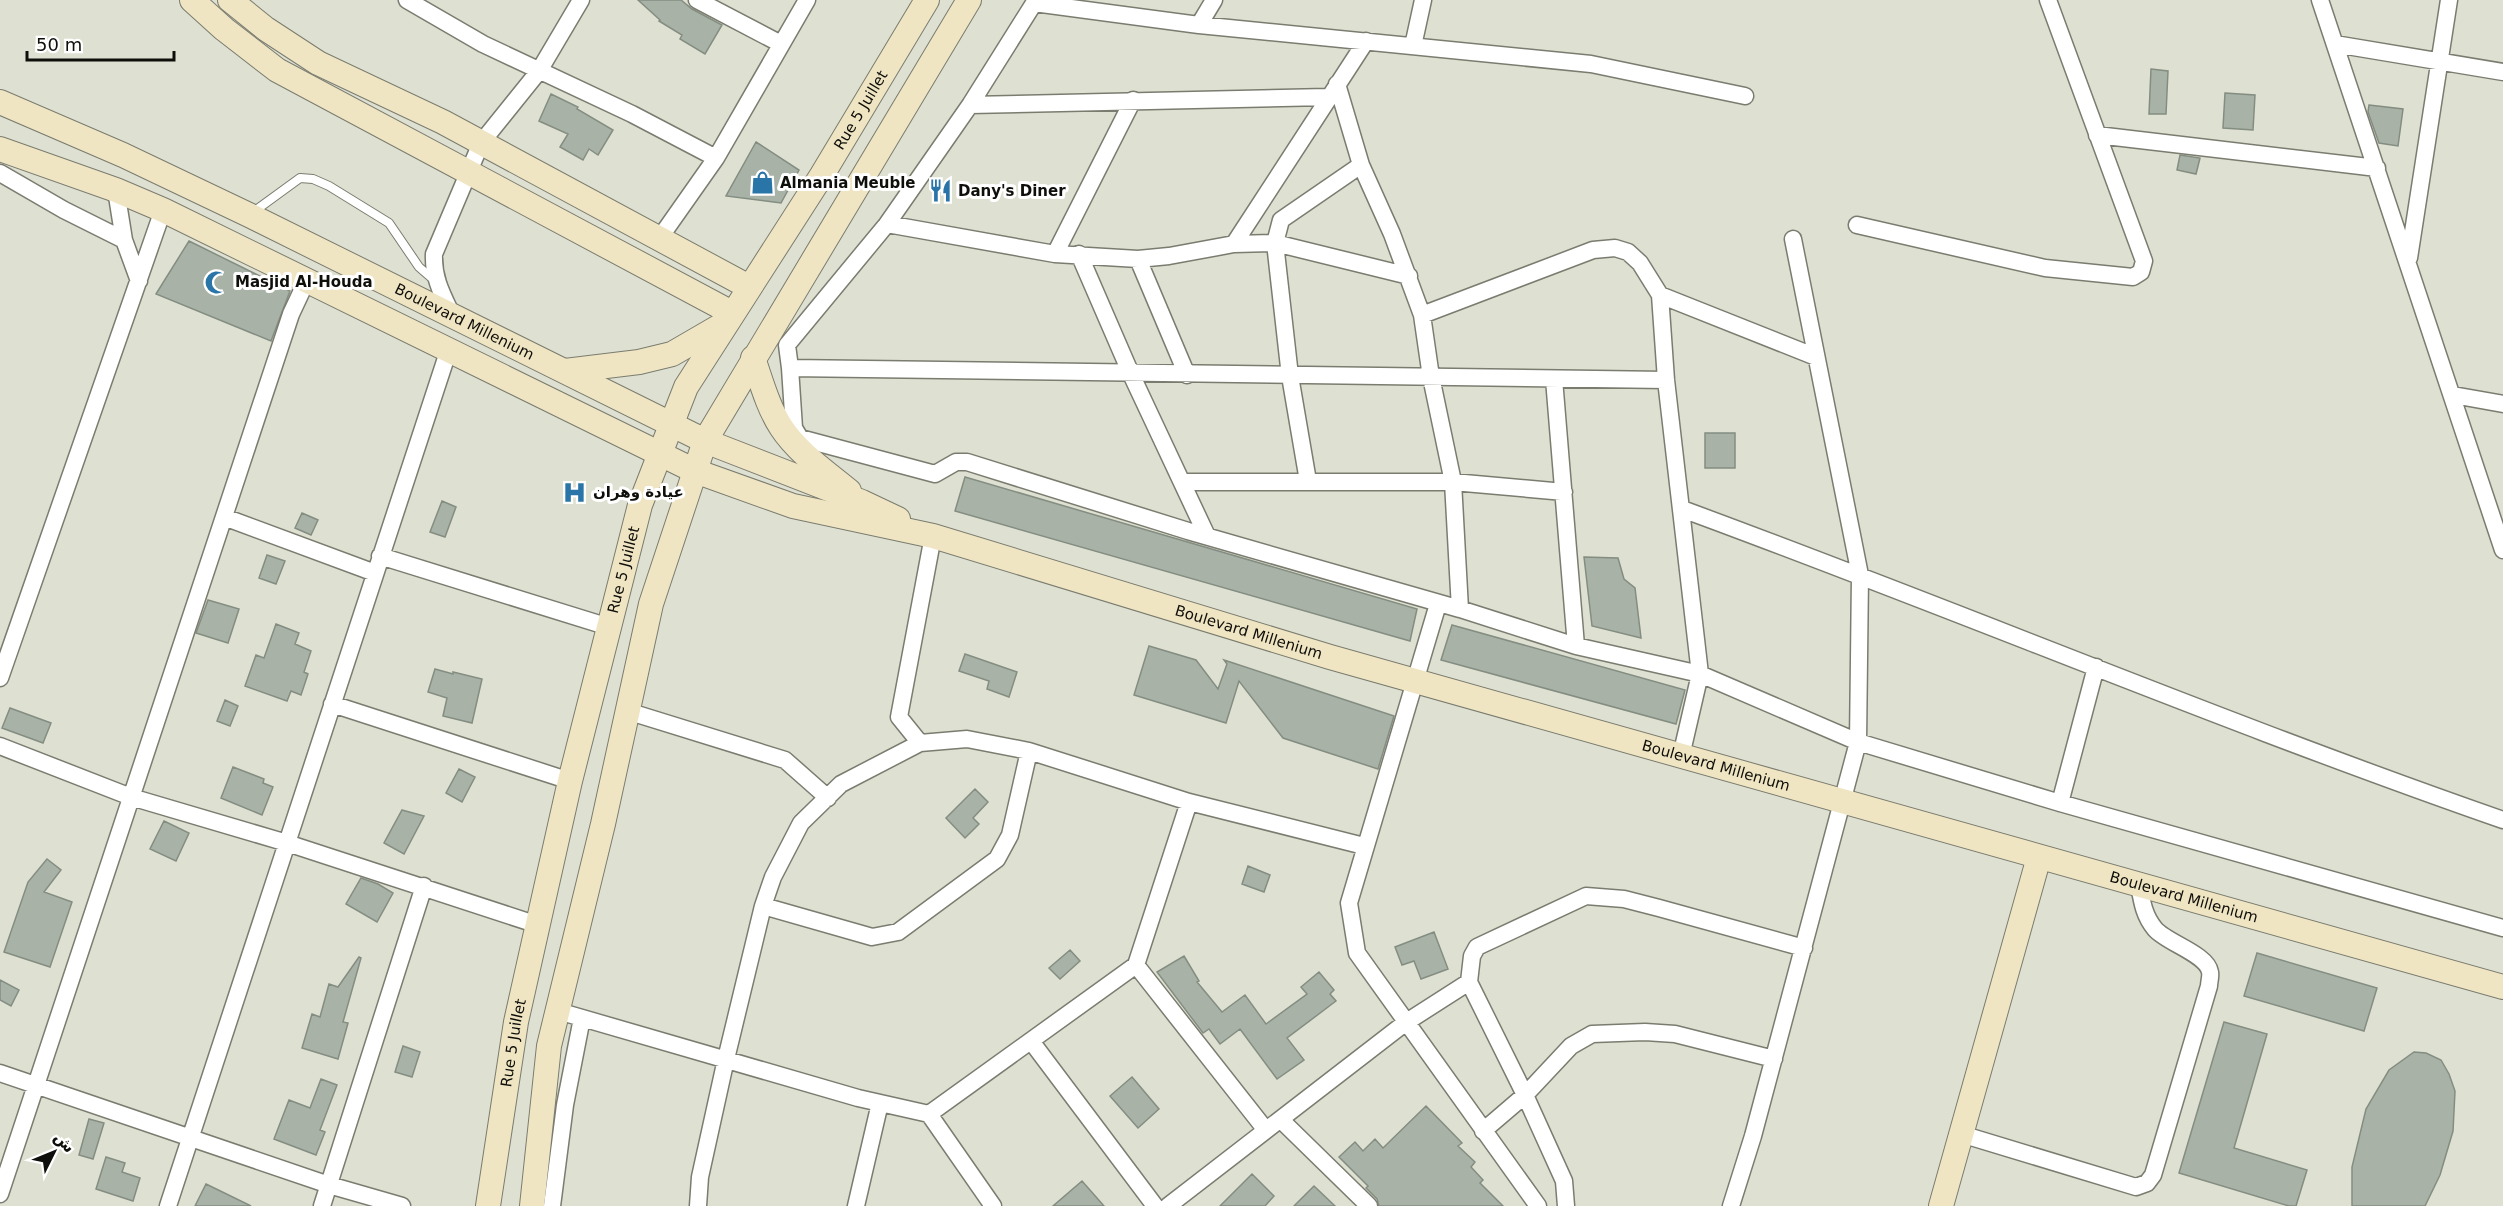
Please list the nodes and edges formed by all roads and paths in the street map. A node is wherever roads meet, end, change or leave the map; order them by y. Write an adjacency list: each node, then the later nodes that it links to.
1 (192, 0): 35 (main road)
2 (230, 0): 29 (main road)
3 (407, 0): 21 (street)
4 (580, 0): 21 (street)
5 (697, 0): 17 (street)
6 (807, 0): 17 (street)
7 (927, 0): 54 (main road, Rue 5 Juillet)
8 (969, 0): 59 (main road)
9 (1214, 0): 15 (street)
10 (1423, 0): 19 (street)
11 (2048, 0): 28 (street)
12 (2320, 0): 18 (street)
13 (2449, 0): 20 (street)
14 (1035, 1): 15 (street); 27 (street)
15 (1199, 25): 16 (street)
16 (1366, 41): 19 (street); 23 (street)
17 (781, 44): 31 (street)
18 (2335, 44): 20 (street); 33 (street)
19 (1413, 46): 24 (street)
20 (2440, 61): 22 (street); 49 (street)
21 (539, 70): 29 (street); 31 (street)
22 (2503, 72)
23 (1332, 91): 25 (street); 32 (street); 45 (street)
24 (1745, 96)
25 (1133, 100): 27 (street); 46 (street)
26 (0, 102): 38 (main road, Boulevard Millenium)
27 (970, 105): 39 (street)
28 (2097, 135): 33 (street); 40 (street)
29 (481, 143): 35 (street); 41 (main road)
30 (0, 149): 36 (main road, Boulevard Millenium)
31 (716, 158): 41 (street)
32 (1361, 165): 44 (street); 50 (street)
33 (2377, 168): 49 (street)
34 (0, 173): 43 (street)
35 (470, 173): 53 (street); 58 (main road)
36 (116, 190): 37 (main road, Boulevard Millenium); 43 (street)
37 (164, 210): 51 (street); 52 (main road, Boulevard Millenium)
38 (249, 216): 53 (lane); 56 (main road, Boulevard Millenium)
39 (887, 224): 46 (street); 59 (street)
40 (1857, 225)
41 (659, 239): 54 (main road)
42 (1793, 239): 61 (street)
43 (124, 240): 51 (street)
44 (1275, 243): 45 (street); 50 (street); 67 (street)
45 (1234, 244): 48 (street)
46 (1055, 254): 47 (street)
47 (1079, 254): 48 (street); 65 (street)
48 (1138, 259): 66 (street)
49 (2408, 262): 71 (street)
50 (1409, 276): 57 (street)
51 (139, 281): 96 (street)
52 (306, 282): 60 (main road, Boulevard Millenium); 83 (street)
53 (437, 282): 56 (street)
54 (749, 287): 58 (main road, Rue 5 Juillet)
55 (1660, 295): 57 (street); 61 (street); 70 (street)
56 (452, 315): 64 (main road, Boulevard Millenium)
57 (1422, 315): 68 (street)
58 (730, 317): 64 (main road); 73 (main road, Rue 5 Juillet)
59 (776, 341): 62 (main road); 63 (street)
60 (449, 350): 75 (main road, Boulevard Millenium); 87 (street)
61 (1816, 357): 89 (street)
62 (753, 358): 74 (main road); 81 (main road)
63 (790, 368): 65 (street); 85 (street)
64 (565, 372): 73 (main road, Boulevard Millenium)
65 (1131, 374): 66 (street); 78 (street)
66 (1187, 375): 67 (street)
67 (1290, 376): 68 (street); 77 (street)
68 (1431, 377): 69 (street); 79 (street)
69 (1554, 378): 70 (street); 80 (street)
70 (1666, 380): 82 (street)
71 (2453, 395): 72 (street); 86 (street)
72 (2503, 404)
73 (671, 424): 74 (main road, Boulevard Millenium); 75 (main road, Rue 5 Juillet)
74 (705, 441): 76 (main road); 81 (main road, Boulevard Millenium)
75 (660, 454): 76 (main road, Boulevard Millenium); 92 (main road, Rue 5 Juillet)
76 (695, 471): 84 (main road, Boulevard Millenium); 99 (main road)
77 (1308, 481): 78 (street); 79 (street)
78 (1183, 482): 85 (street)
79 (1453, 482): 80 (street); 91 (street)
80 (1564, 492): 93 (street)
81 (862, 502): 84 (main road, Boulevard Millenium)
82 (1682, 509): 89 (street); 95 (street)
83 (224, 518): 88 (street); 106 (street)
84 (933, 536): 97 (main road, Boulevard Millenium); 101 (street)
85 (1207, 536): 90 (street)
86 (2503, 550)
87 (380, 556): 88 (street); 92 (street)
88 (375, 573): 98 (street)
89 (1860, 574): 94 (street); 100 (street)
90 (1438, 604): 91 (street); 97 (street)
91 (1460, 609): 93 (street)
92 (609, 627): 105 (main road, Rue 5 Juillet)
93 (1576, 646): 95 (street)
94 (2096, 667): 110 (street); 111 (street)
95 (1700, 674): 100 (street); 104 (street)
96 (0, 678)
97 (1416, 682): 104 (main road, Boulevard Millenium); 113 (street)
98 (332, 704): 105 (street); 112 (street)
99 (627, 711): 107 (street); 124 (main road)
100 (1858, 742): 109 (street); 110 (street)
101 (920, 743): 103 (street); 107 (street)
102 (0, 746): 106 (street)
103 (1029, 751): 108 (street); 117 (street)
104 (1681, 756): 109 (main road, Boulevard Millenium)
105 (570, 781): 118 (main road, Rue 5 Juillet)
106 (131, 796): 112 (street); 131 (street)
107 (828, 798): 117 (street)
108 (1189, 802): 113 (street); 121 (street)
109 (1843, 802): 114 (main road, Boulevard Millenium); 120 (street)
110 (2060, 803): 119 (street)
111 (2503, 820)
112 (286, 843): 116 (street); 139 (street)
113 (1364, 846): 126 (street)
114 (2040, 857): 115 (main road, Boulevard Millenium); 138 (main road)
115 (2139, 885): 123 (main road, Boulevard Millenium); 138 (street)
116 (424, 886): 118 (street); 140 (street)
117 (763, 906): 128 (street)
118 (538, 925): 145 (main road, Rue 5 Juillet)
119 (2503, 928)
120 (1804, 948): 122 (street); 129 (street)
121 (1136, 965): 127 (street); 136 (street)
122 (1469, 982): 126 (street); 132 (street)
123 (2503, 987)
124 (558, 1011): 125 (street); 146 (main road)
125 (582, 1018): 128 (street); 147 (street)
126 (1406, 1023): 135 (street); 137 (street)
127 (1031, 1041): 134 (street); 151 (street)
128 (726, 1059): 133 (street); 148 (street)
129 (1774, 1059): 132 (street); 156 (street)
130 (0, 1072): 131 (street)
131 (35, 1086): 139 (street); 141 (street)
132 (1525, 1095): 137 (street); 155 (street)
133 (880, 1103): 134 (street); 149 (street)
134 (929, 1114): 150 (street)
135 (1281, 1120): 136 (street); 153 (street)
136 (1265, 1129): 152 (street)
137 (1484, 1131): 154 (street)
138 (1961, 1134): 157 (main road)
139 (190, 1138): 140 (street); 142 (street)
140 (329, 1185): 143 (street); 144 (street)
141 (0, 1194)
142 (168, 1206)
143 (322, 1206)
144 (402, 1206)
145 (488, 1206)
146 (532, 1206)
147 (552, 1206)
148 (698, 1206)
149 (856, 1206)
150 (993, 1206)
151 (1155, 1206)
152 (1168, 1206)
153 (1369, 1206)
154 (1538, 1206)
155 (1566, 1206)
156 (1731, 1206)
157 (1941, 1206)

